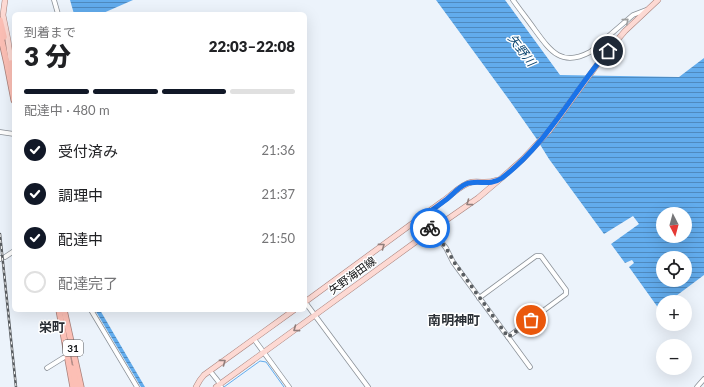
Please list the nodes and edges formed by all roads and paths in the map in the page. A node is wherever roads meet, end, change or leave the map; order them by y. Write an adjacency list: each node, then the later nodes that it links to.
1 (5, 0): 9 (main road)
2 (54, 0): 6 (street)
3 (513, 0): 5 (street, one-way to 5)
4 (658, 0): 5 (main road, 矢野海田線)
5 (647, 10): 14 (main road, 矢野海田線)
6 (57, 12)
7 (0, 20): 9 (highway)
8 (0, 33): 11 (highway)
9 (10, 61): 10 (highway)
10 (12, 70)
11 (12, 90)
12 (0, 132): 13 (street)
13 (12, 134)
14 (500, 179): 15 (main road, 矢野海田線); 16 (main road, 矢野海田線, one-way to 16)
15 (422, 217): 16 (street); 20 (main road, 矢野海田線, one-way to 15)
16 (432, 230): 19 (street); 26 (main road, 矢野海田線)
17 (12, 252): 18 (street)
18 (2, 258)
19 (479, 298): 27 (street); 27 (street)
20 (307, 301)
21 (307, 305): 26 (street)
22 (60, 312): 30 (highway)
23 (64, 312): 30 (highway, 31)
24 (92, 312): 39 (street)
25 (291, 312): 28 (main road)
26 (315, 315): 29 (main road, 矢野海田線, one-way to 29); 42 (street)
27 (508, 337): 31 (street)
28 (254, 339): 29 (street); 33 (main road, one-way to 28)
29 (263, 352): 35 (main road, 矢野海田線); 41 (street)
30 (70, 355): 32 (street); 36 (highway, 31); 37 (highway); 38 (highway, 31)
31 (530, 367)
32 (47, 368)
33 (210, 371): 35 (street); 40 (main road)
34 (704, 379): 43 (street)
35 (219, 386)
36 (73, 387)
37 (77, 387)
38 (81, 387)
39 (136, 387)
40 (196, 387)
41 (289, 387)
42 (368, 387)
43 (697, 387)

